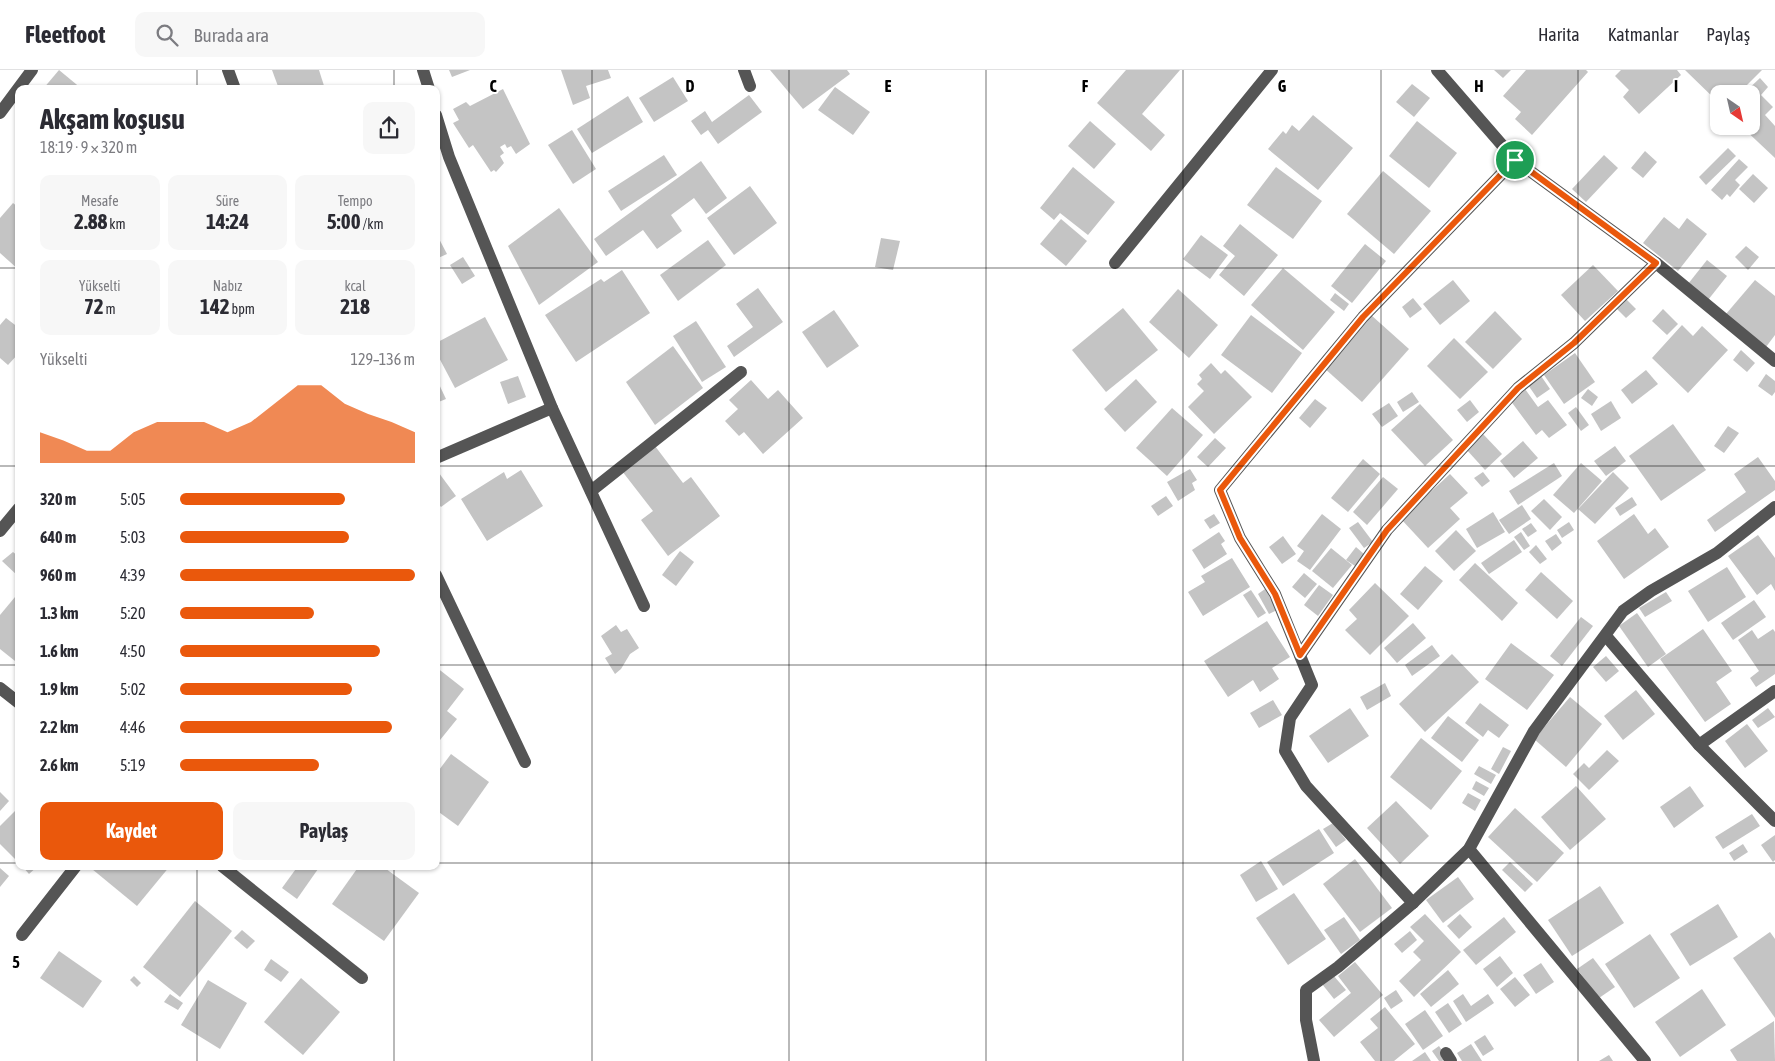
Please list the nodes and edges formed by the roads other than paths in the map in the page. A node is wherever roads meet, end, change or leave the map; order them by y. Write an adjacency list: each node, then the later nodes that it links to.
1 (32, 70): 7 (street)
2 (228, 70): 8 (street)
3 (423, 70): 9 (street)
4 (744, 70): 10 (street)
5 (1272, 70): 15 (street)
6 (1437, 70): 14 (street)
7 (21, 85)
8 (233, 85)
9 (427, 85)
10 (750, 86)
11 (15, 93): 12 (street)
12 (0, 113)
13 (440, 128): 19 (street)
14 (1515, 160): 16 (street); 28 (street)
15 (1115, 263)
16 (1656, 263): 17 (street); 28 (street)
17 (1774, 358)
18 (741, 372): 21 (street)
19 (552, 408): 20 (street); 21 (street)
20 (440, 456)
21 (591, 491): 26 (street)
22 (1775, 507): 27 (street)
23 (15, 513): 24 (street)
24 (0, 532)
25 (440, 583): 33 (street)
26 (644, 606)
27 (1606, 636): 32 (street); 35 (street)
28 (1300, 655): 38 (street)
29 (0, 688): 31 (street)
30 (1775, 691): 32 (street)
31 (15, 700)
32 (1699, 745): 34 (street)
33 (525, 762)
34 (1775, 822)
35 (1469, 850): 38 (street); 42 (street)
36 (73, 870): 39 (street)
37 (227, 870): 40 (street)
38 (1413, 903): 41 (street)
39 (22, 935)
40 (362, 978)
41 (1314, 1061)
42 (1645, 1061)

